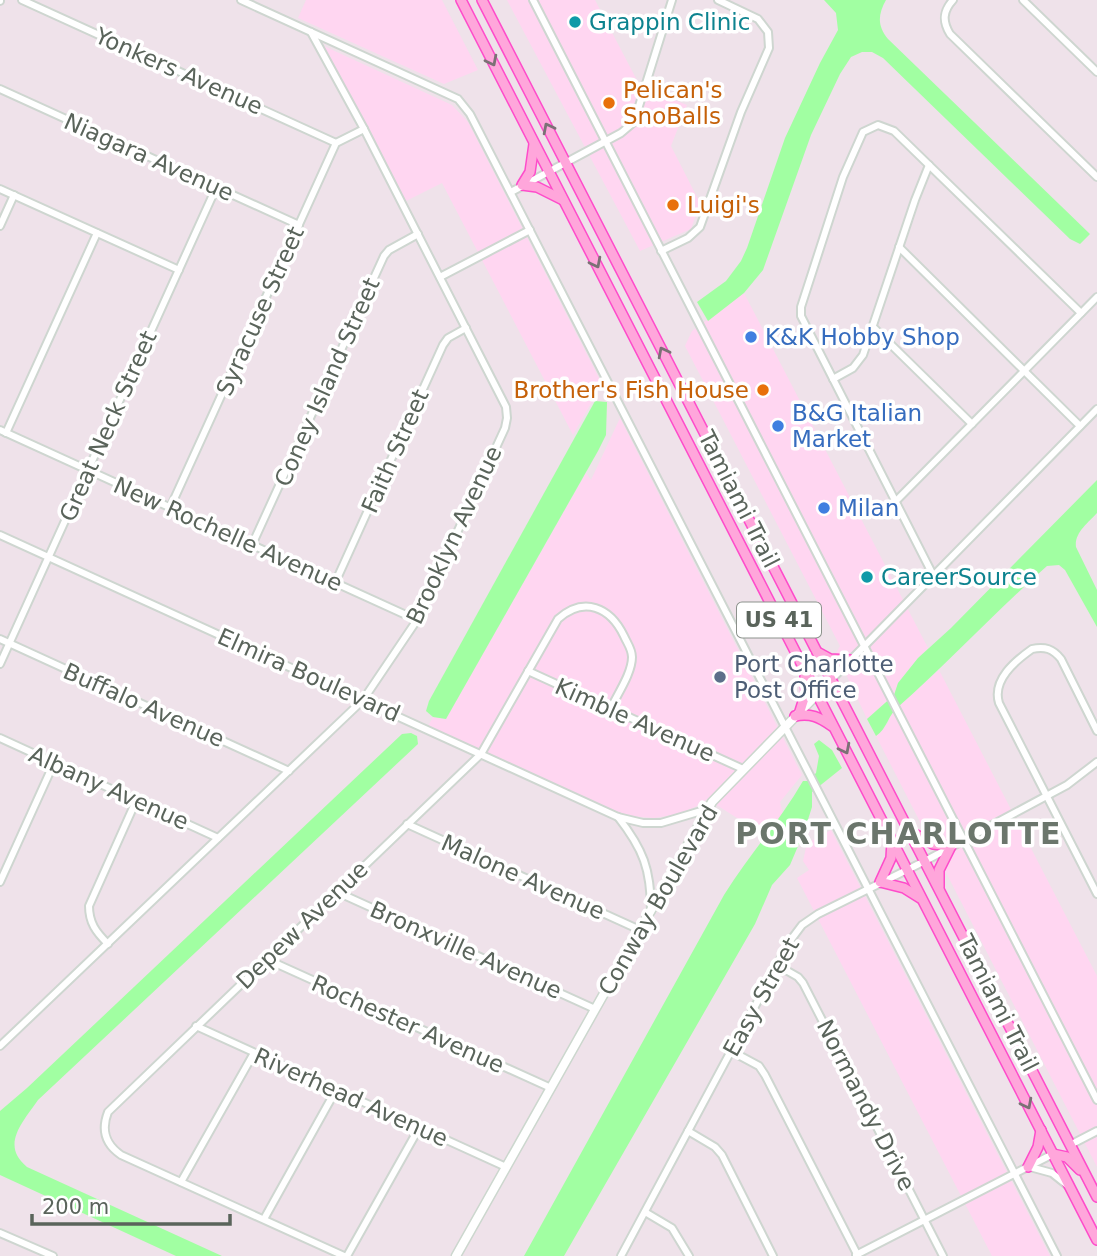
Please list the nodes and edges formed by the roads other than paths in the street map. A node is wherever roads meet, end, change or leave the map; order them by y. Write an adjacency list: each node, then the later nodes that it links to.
1 (22, 0): 16 (street, Yonkers Avenue)
2 (241, 0): 10 (street)
3 (461, 0): 14 (main road, Tamiami Trail / US 41, one-way to 14)
4 (482, 0): 17 (main road, Tamiami Trail / US 41, one-way to 4)
5 (533, 0): 15 (street, Tamiami Trail)
6 (672, 0): 15 (street)
7 (718, 0): 33 (street)
8 (953, 0): 20 (street)
9 (1023, 0): 11 (street)
10 (310, 31): 13 (street, Brooklyn Avenue); 24 (street)
11 (1097, 72)
12 (0, 89): 23 (street, Niagara Avenue)
13 (364, 129): 16 (street); 31 (street, Brooklyn Avenue)
14 (534, 142): 19 (main road, Tamiami Trail / US 41); 21 (main road)
15 (605, 142): 17 (street); 33 (street, Tamiami Trail)
16 (336, 143): 27 (street, Syracuse Street)
17 (566, 163): 19 (street); 58 (main road, Tamiami Trail / US 41, one-way to 17)
18 (929, 165): 32 (street); 37 (street); 41 (street)
19 (549, 171): 21 (street); 26 (main road, Tamiami Trail / US 41)
20 (1097, 177)
21 (522, 186): 24 (street); 26 (main road)
22 (0, 188): 25 (street)
23 (216, 188): 27 (street, Niagara Avenue); 34 (street, Great Neck Street)
24 (511, 192): 29 (street)
25 (14, 195): 28 (street); 30 (street)
26 (564, 201): 61 (main road, Tamiami Trail / US 41, one-way to 61)
27 (299, 225): 48 (street, Syracuse Street)
28 (0, 226)
29 (530, 230): 35 (street); 68 (street)
30 (97, 233): 34 (street); 45 (street)
31 (418, 234): 35 (street, Brooklyn Avenue); 50 (street, Coney Island Street)
32 (899, 247): 38 (street); 40 (street)
33 (661, 251): 57 (street, Tamiami Trail)
34 (179, 270): 46 (street, Great Neck Street)
35 (440, 276): 39 (street, Brooklyn Avenue)
36 (1097, 297): 37 (street)
37 (1082, 313): 40 (street)
38 (873, 327): 41 (street); 43 (street)
39 (466, 328): 53 (street, Faith Street); 54 (street, Brooklyn Avenue)
40 (1024, 371): 43 (street); 44 (street)
41 (833, 379): 47 (street)
42 (1097, 409): 44 (street, Conway Boulevard)
43 (972, 424): 47 (street)
44 (1080, 426): 52 (street, Conway Boulevard)
45 (3, 432): 46 (street, New Rochelle Avenue)
46 (88, 470): 48 (street, New Rochelle Avenue); 51 (street, Great Neck Street)
47 (895, 502): 52 (street)
48 (170, 508): 50 (street, New Rochelle Avenue)
49 (0, 535): 51 (street, Elmira Boulevard)
50 (253, 545): 53 (street, New Rochelle Avenue)
51 (49, 557): 56 (street, Great Neck Street); 65 (street, Elmira Boulevard)
52 (933, 575): 57 (street, Conway Boulevard)
53 (335, 583): 54 (street, New Rochelle Avenue)
54 (417, 620): 65 (street, Brooklyn Avenue)
55 (0, 639): 56 (street, Buffalo Avenue)
56 (9, 643): 60 (street, Great Neck Street); 76 (street, Buffalo Avenue)
57 (864, 646): 59 (street, Conway Boulevard); 85 (street, Tamiami Trail)
58 (817, 652): 59 (main road); 63 (main road, Tamiami Trail / US 41)
59 (850, 660): 63 (street, Conway Boulevard)
60 (0, 664)
61 (805, 670): 64 (main road, Tamiami Trail / US 41); 67 (main road)
62 (528, 671): 66 (street, Kimble Avenue); 66 (street, Depew Avenue); 72 (street, Depew Avenue)
63 (831, 680): 64 (street, Conway Boulevard); 82 (main road, Tamiami Trail / US 41)
64 (817, 695): 67 (street, Conway Boulevard); 69 (main road, Tamiami Trail / US 41)
65 (363, 700): 72 (street, Elmira Boulevard); 76 (street, Brooklyn Avenue)
66 (611, 708): 75 (street, Kimble Avenue)
67 (798, 714): 68 (street, Conway Boulevard); 69 (main road)
68 (785, 726): 75 (street, Conway Boulevard); 91 (street)
69 (835, 728): 84 (main road, Tamiami Trail / US 41, one-way to 84)
70 (1097, 731): 77 (street)
71 (0, 738): 74 (street, Albany Avenue)
72 (481, 754): 80 (street, Elmira Boulevard); 81 (street, Depew Avenue)
73 (1097, 762): 77 (street, Easy Street)
74 (54, 763): 78 (street, Albany Avenue); 89 (street)
75 (743, 769): 79 (street, Conway Boulevard)
76 (289, 771): 83 (street, Brooklyn Avenue)
77 (1046, 796): 85 (street, Easy Street); 94 (street)
78 (136, 801): 83 (street, Albany Avenue); 98 (street)
79 (708, 809): 80 (street, Elmira Boulevard); 96 (street, Conway Boulevard)
80 (618, 817): 96 (street, Elmira Boulevard)
81 (407, 824): 93 (street, Depew Avenue); 97 (street, Malone Avenue)
82 (909, 830): 86 (main road); 87 (main road, Tamiami Trail / US 41)
83 (218, 838): 98 (street, Brooklyn Avenue)
84 (892, 839): 88 (main road, Tamiami Trail / US 41); 90 (main road)
85 (963, 839): 86 (street, Easy Street); 108 (street, Tamiami Trail)
86 (951, 846): 87 (street, Easy Street); 92 (main road)
87 (925, 861): 88 (street, Easy Street); 92 (main road, Tamiami Trail / US 41)
88 (907, 869): 90 (street, Easy Street); 95 (main road, Tamiami Trail / US 41)
89 (0, 882)
90 (880, 882): 91 (street, Easy Street); 95 (main road)
91 (867, 888): 100 (street, Easy Street); 117 (street)
92 (939, 888): 113 (main road, Tamiami Trail / US 41)
93 (337, 892): 99 (street, Depew Avenue); 101 (street, Bronxville Avenue)
94 (1097, 894)
95 (923, 899): 110 (main road, Tamiami Trail / US 41, one-way to 110)
96 (651, 911): 97 (street, Conway Boulevard)
97 (640, 930): 101 (street, Conway Boulevard)
98 (108, 944): 103 (street, Brooklyn Avenue)
99 (266, 959): 102 (street, Depew Avenue); 106 (street, Rochester Avenue)
100 (777, 965): 104 (street, Easy Street); 124 (street, Normandy Drive)
101 (595, 1009): 106 (street, Conway Boulevard)
102 (196, 1026): 105 (street, Riverhead Avenue); 119 (street, Depew Avenue)
103 (0, 1046)
104 (731, 1051): 111 (street, Easy Street); 127 (street)
105 (254, 1053): 107 (street, Riverhead Avenue); 119 (street)
106 (551, 1088): 115 (street, Conway Boulevard)
107 (337, 1090): 109 (street, Riverhead Avenue); 123 (street)
108 (1097, 1100)
109 (419, 1128): 115 (street, Riverhead Avenue); 129 (street)
110 (1041, 1130): 114 (main road, Tamiami Trail / US 41); 116 (main road)
111 (688, 1131): 122 (street, Easy Street); 133 (street)
112 (1097, 1131): 113 (street)
113 (1070, 1145): 118 (main road, Tamiami Trail / US 41)
114 (1053, 1154): 116 (street); 118 (main road); 120 (main road, Tamiami Trail / US 41)
115 (506, 1167): 130 (street, Conway Boulevard)
116 (1028, 1167): 117 (street); 120 (street)
117 (1015, 1174): 124 (street); 135 (street)
118 (1086, 1176): 121 (main road, Tamiami Trail / US 41)
119 (181, 1182): 123 (street, Depew Avenue)
120 (1069, 1187): 126 (main road, Tamiami Trail / US 41)
121 (1097, 1197)
122 (645, 1212): 131 (street, Easy Street); 132 (street)
123 (264, 1219): 129 (street, Depew Avenue)
124 (924, 1220): 127 (street); 134 (street, Normandy Drive)
125 (0, 1233): 128 (street)
126 (1097, 1240)
127 (857, 1255)
128 (53, 1256)
129 (345, 1256)
130 (456, 1256)
131 (621, 1256)
132 (689, 1256)
133 (774, 1256)
134 (943, 1256)
135 (1057, 1256)

